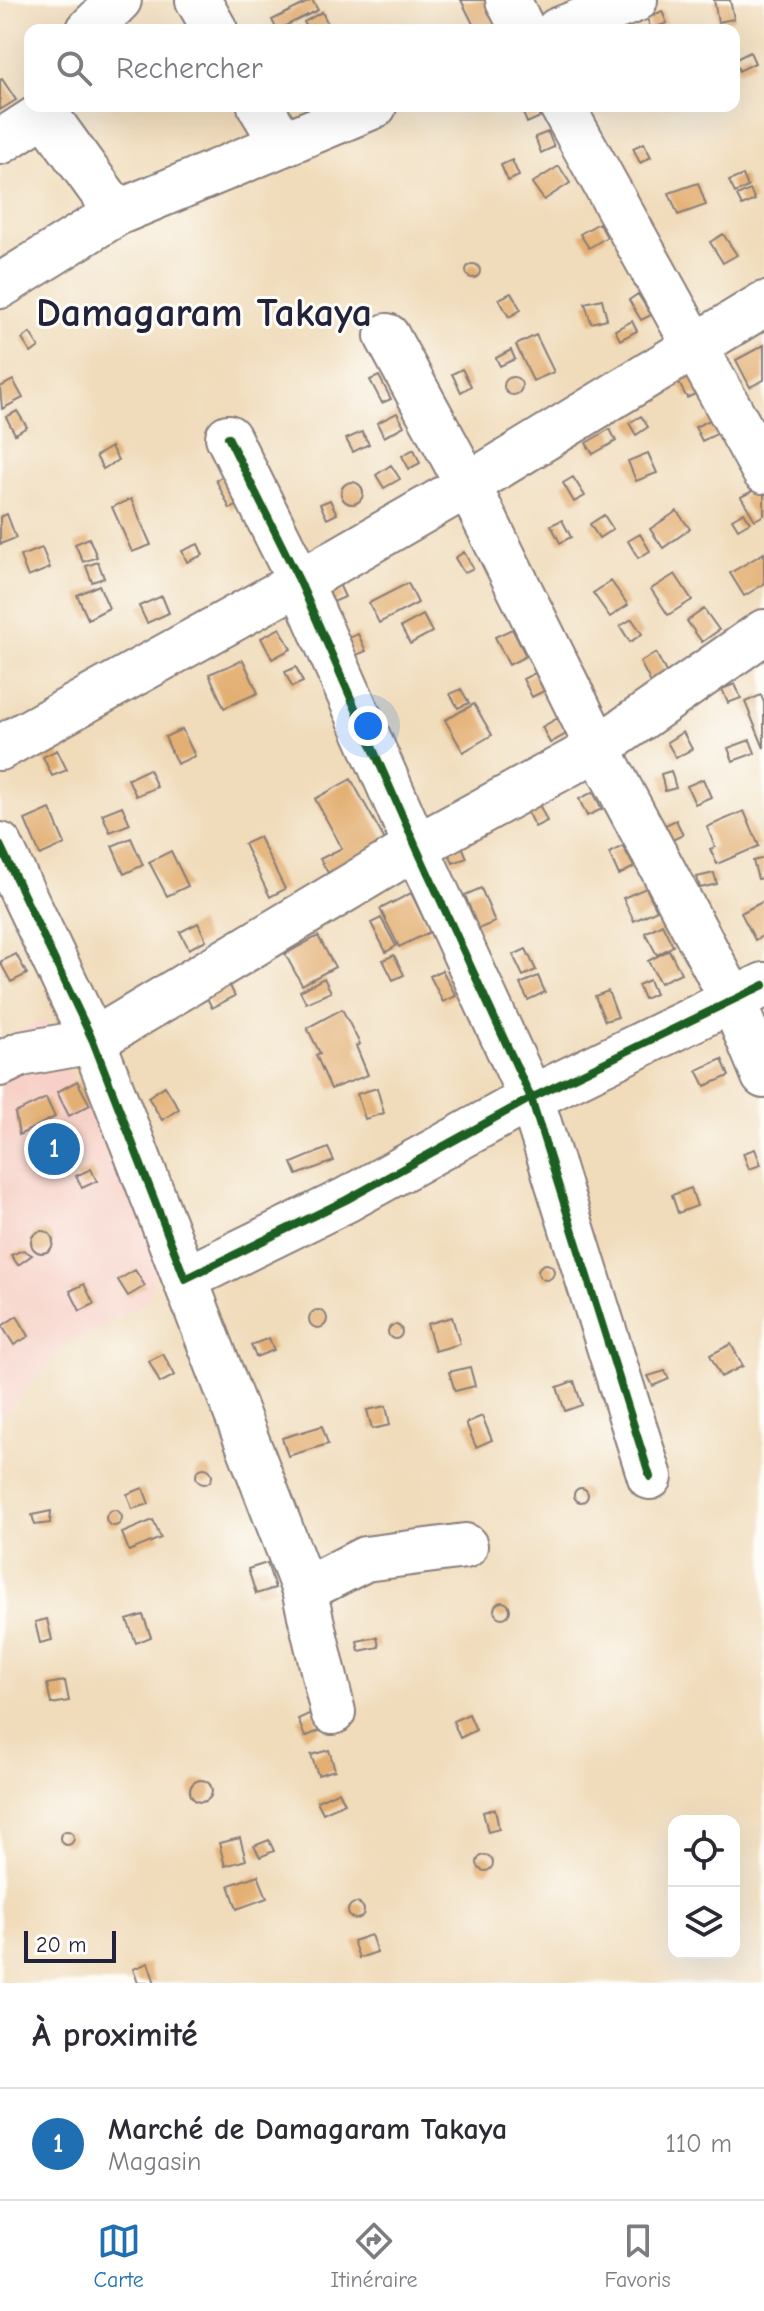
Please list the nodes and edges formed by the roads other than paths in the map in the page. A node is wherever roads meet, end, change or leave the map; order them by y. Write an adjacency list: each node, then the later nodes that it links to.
1 (119, 0): 5 (street)
2 (198, 0): 6 (street)
3 (508, 0): 7 (street)
4 (635, 0): 8 (street)
5 (95, 24)
6 (212, 24)
7 (520, 24)
8 (573, 24)
9 (44, 112): 14 (street)
10 (48, 112): 16 (street)
11 (264, 112): 15 (street)
12 (360, 112): 15 (street)
13 (565, 112): 20 (street)
14 (0, 142)
15 (283, 144): 16 (street)
16 (117, 213): 17 (street)
17 (0, 286)
18 (764, 304): 20 (street)
19 (387, 336): 23 (street)
20 (694, 345): 22 (street); 23 (street)
21 (228, 437): 24 (street)
22 (764, 471)
23 (468, 485): 24 (street); 27 (street)
24 (300, 582): 26 (street); 29 (street)
25 (764, 632): 27 (street)
26 (0, 748)
27 (598, 748): 29 (street); 30 (street)
28 (0, 845): 31 (street)
29 (416, 847): 31 (street); 34 (street)
30 (748, 993): 33 (street); 34 (street)
31 (93, 1041): 32 (street); 35 (street)
32 (0, 1064)
33 (764, 1076)
34 (531, 1098): 35 (street); 36 (street)
35 (185, 1279): 38 (street)
36 (650, 1477)
37 (465, 1546): 38 (street)
38 (304, 1590): 39 (street)
39 (333, 1712)

